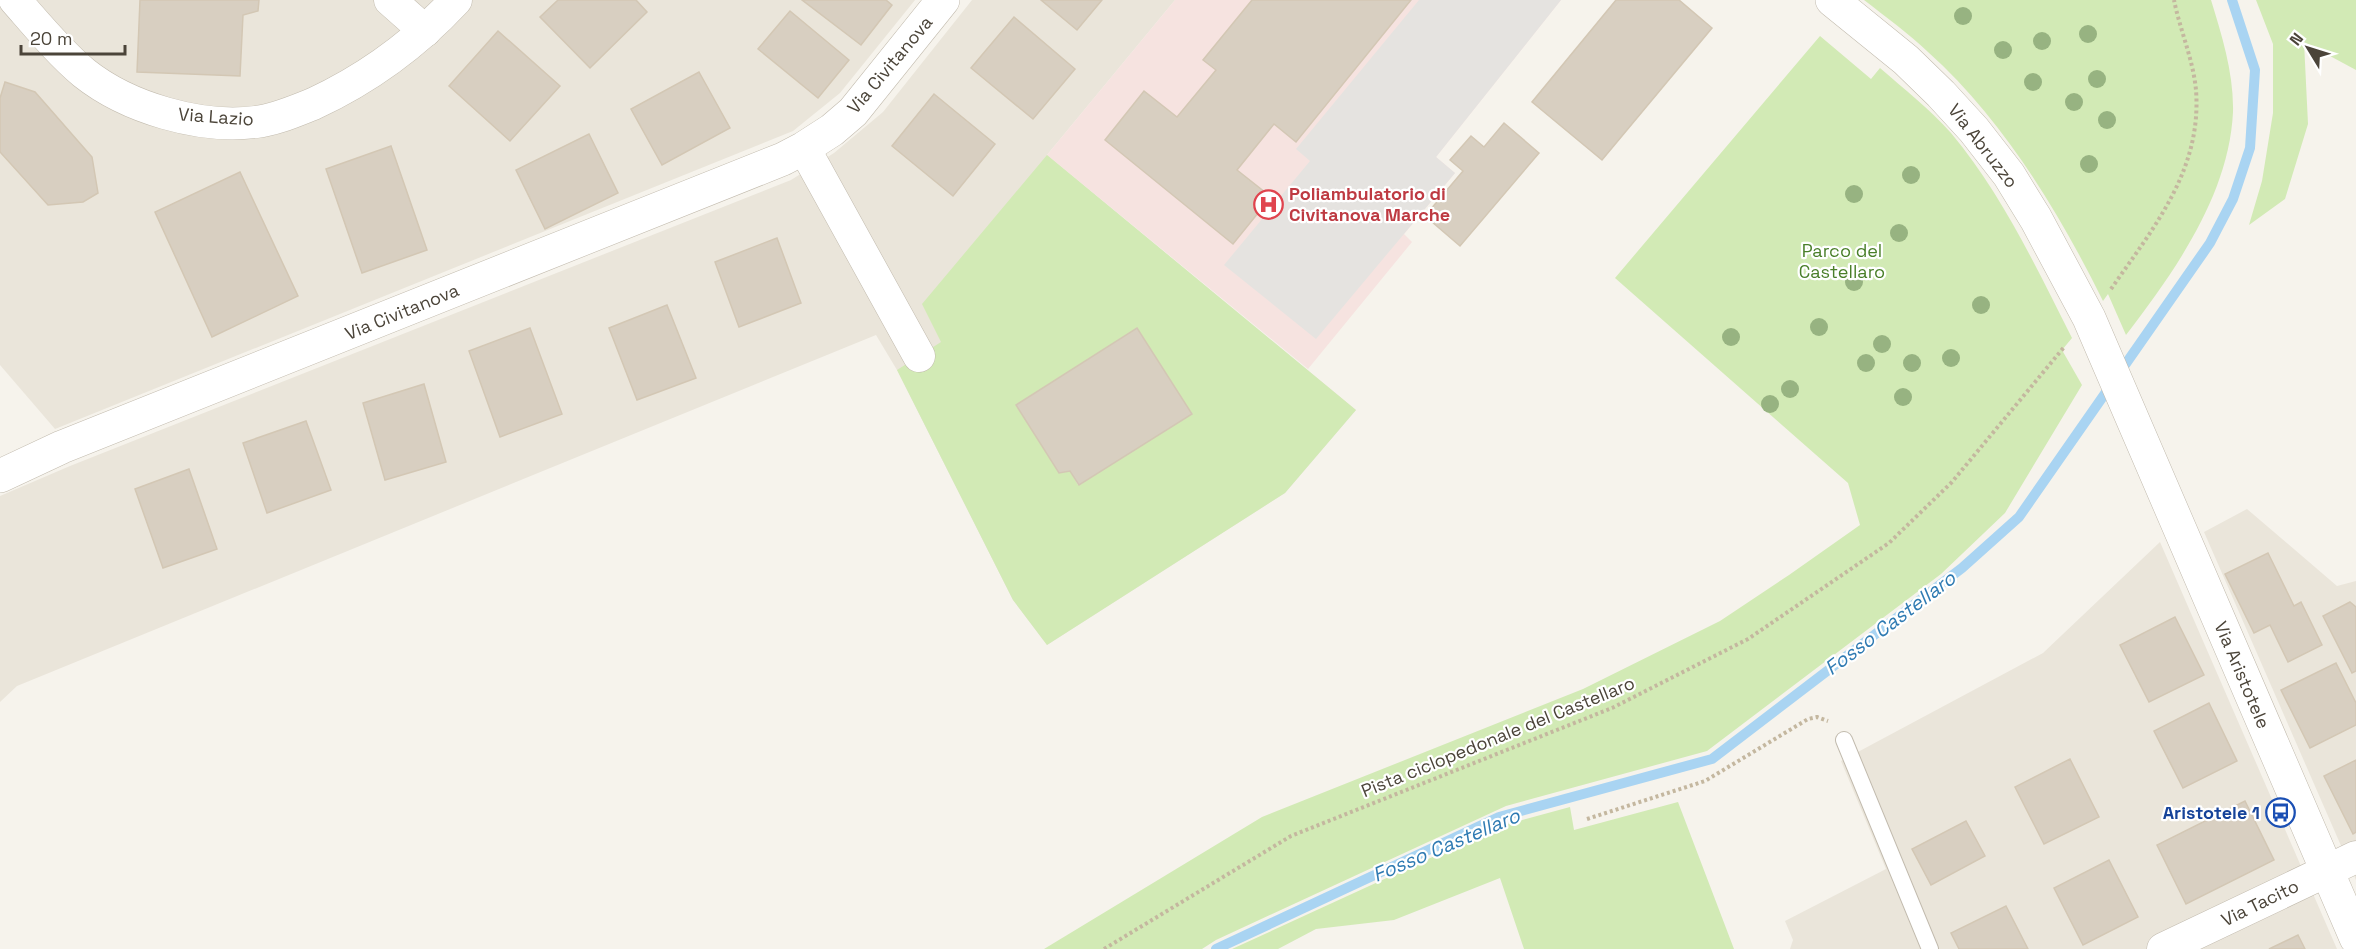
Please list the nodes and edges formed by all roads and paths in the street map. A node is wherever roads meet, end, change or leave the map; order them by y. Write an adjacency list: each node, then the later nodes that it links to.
1 (15, 0): 7 (street, Via Lazio)
2 (390, 0): 7 (street)
3 (456, 0): 7 (street, Via Lazio)
4 (943, 0): 8 (street, Via Civitanova)
5 (1832, 0): 12 (street, Via Abruzzo)
6 (2174, 0): 9 (path)
7 (425, 31)
8 (804, 148): 11 (street); 13 (street, Via Civitanova)
9 (2108, 293)
10 (2062, 350): 19 (path, Pista ciclopedonale del Castellaro)
11 (919, 356)
12 (2129, 412): 17 (street, Via Aristotele)
13 (0, 476)
14 (1844, 740): 15 (path); 20 (lane)
15 (1587, 819)
16 (2356, 857): 17 (street, Via Tacito)
17 (2327, 871): 18 (street, Via Aristotele); 21 (street, Via Tacito)
18 (2356, 938)
19 (1104, 949)
20 (1930, 949)
21 (2163, 949)

